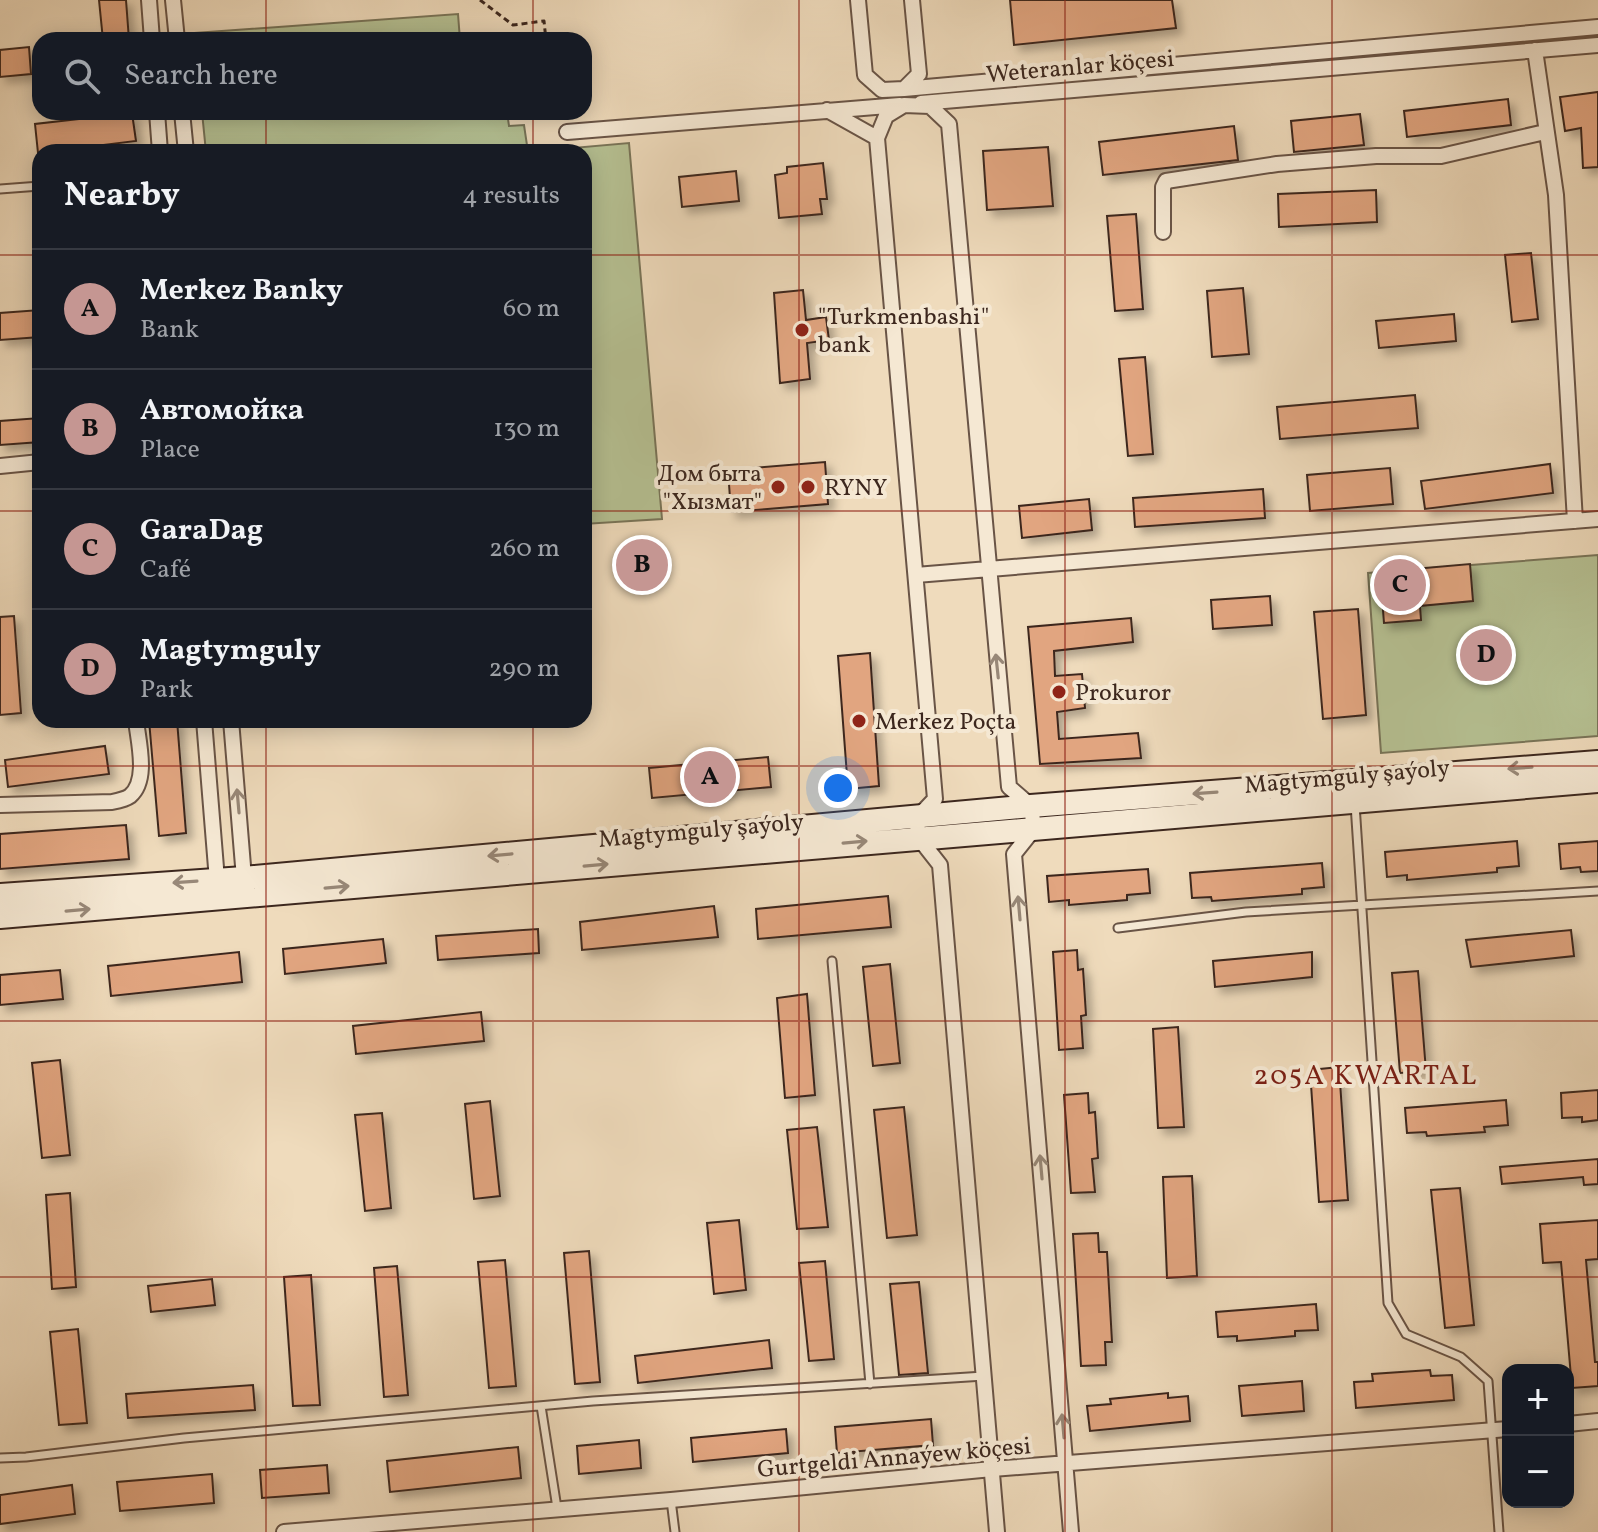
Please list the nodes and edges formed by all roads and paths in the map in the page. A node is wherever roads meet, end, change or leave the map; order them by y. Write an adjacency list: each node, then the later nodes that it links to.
1 (149, 0): 7 (street)
2 (173, 0): 8 (street)
3 (480, 0): 9 (path)
4 (858, 0): 12 (street)
5 (912, 0): 12 (street)
6 (1598, 27): 12 (street)
7 (151, 32)
8 (176, 32)
9 (545, 32)
10 (1598, 45): 11 (street, Weteranlar köçesi)
11 (1535, 50): 13 (street, Weteranlar köçesi); 20 (street)
12 (904, 89)
13 (978, 97): 14 (street, Weteranlar köçesi); 18 (street)
14 (904, 105): 15 (street, Weteranlar köçesi); 18 (street); 21 (street)
15 (826, 109): 19 (street, Weteranlar köçesi); 21 (street)
16 (158, 120): 22 (street)
17 (183, 120): 23 (street)
18 (949, 124): 31 (street)
19 (567, 132)
20 (1545, 132): 26 (street); 30 (street)
21 (877, 138): 32 (street)
22 (159, 144)
23 (185, 144)
24 (32, 187): 25 (lane)
25 (0, 189)
26 (1163, 232)
27 (32, 463): 28 (street)
28 (0, 466)
29 (1598, 519): 30 (street)
30 (1575, 521): 31 (street)
31 (988, 570): 32 (street); 40 (street, one-way to 31)
32 (916, 575): 41 (street)
33 (137, 728): 39 (street)
34 (205, 728): 43 (street)
35 (232, 728): 42 (street, one-way to 35)
36 (1598, 762): 40 (street, Magtymguly şaýoly, one-way to 40)
37 (1598, 781): 38 (street, Magtymguly şaýoly)
38 (1355, 802): 40 (street, Magtymguly şaýoly); 48 (lane)
39 (0, 805)
40 (1032, 818): 41 (street, Magtymguly şaýoly); 60 (street, one-way to 40)
41 (918, 827): 42 (street, Magtymguly şaýoly, one-way to 42); 49 (street, Magtymguly şaýoly, one-way to 41); 52 (street)
42 (244, 878): 43 (street, Magtymguly şaýoly)
43 (217, 880): 45 (street, Magtymguly şaýoly, one-way to 45)
44 (0, 886): 45 (street)
45 (50, 891): 47 (street, Magtymguly şaýoly)
46 (1598, 891): 48 (lane)
47 (0, 895)
48 (1362, 904): 50 (lane); 58 (lane)
49 (0, 917)
50 (1118, 928)
51 (832, 961): 53 (lane)
52 (984, 1376): 53 (lane); 61 (street)
53 (870, 1384): 54 (lane)
54 (541, 1406): 59 (lane); 63 (lane)
55 (1598, 1421): 56 (street)
56 (1574, 1423)
57 (1502, 1429): 58 (street, Gurtgeldi Annaýew köçesi)
58 (1490, 1430): 60 (street, Gurtgeldi Annaýew köçesi); 68 (lane)
59 (0, 1458)
60 (1066, 1463): 61 (street, Gurtgeldi Annaýew köçesi); 67 (street)
61 (992, 1469): 62 (street, Gurtgeldi Annaýew köçesi); 66 (street)
62 (671, 1500): 63 (street, Gurtgeldi Annaýew köçesi); 65 (lane)
63 (557, 1508): 64 (street, Gurtgeldi Annaýew köçesi)
64 (284, 1532)
65 (675, 1532)
66 (997, 1532)
67 (1071, 1532)
68 (1499, 1532)

